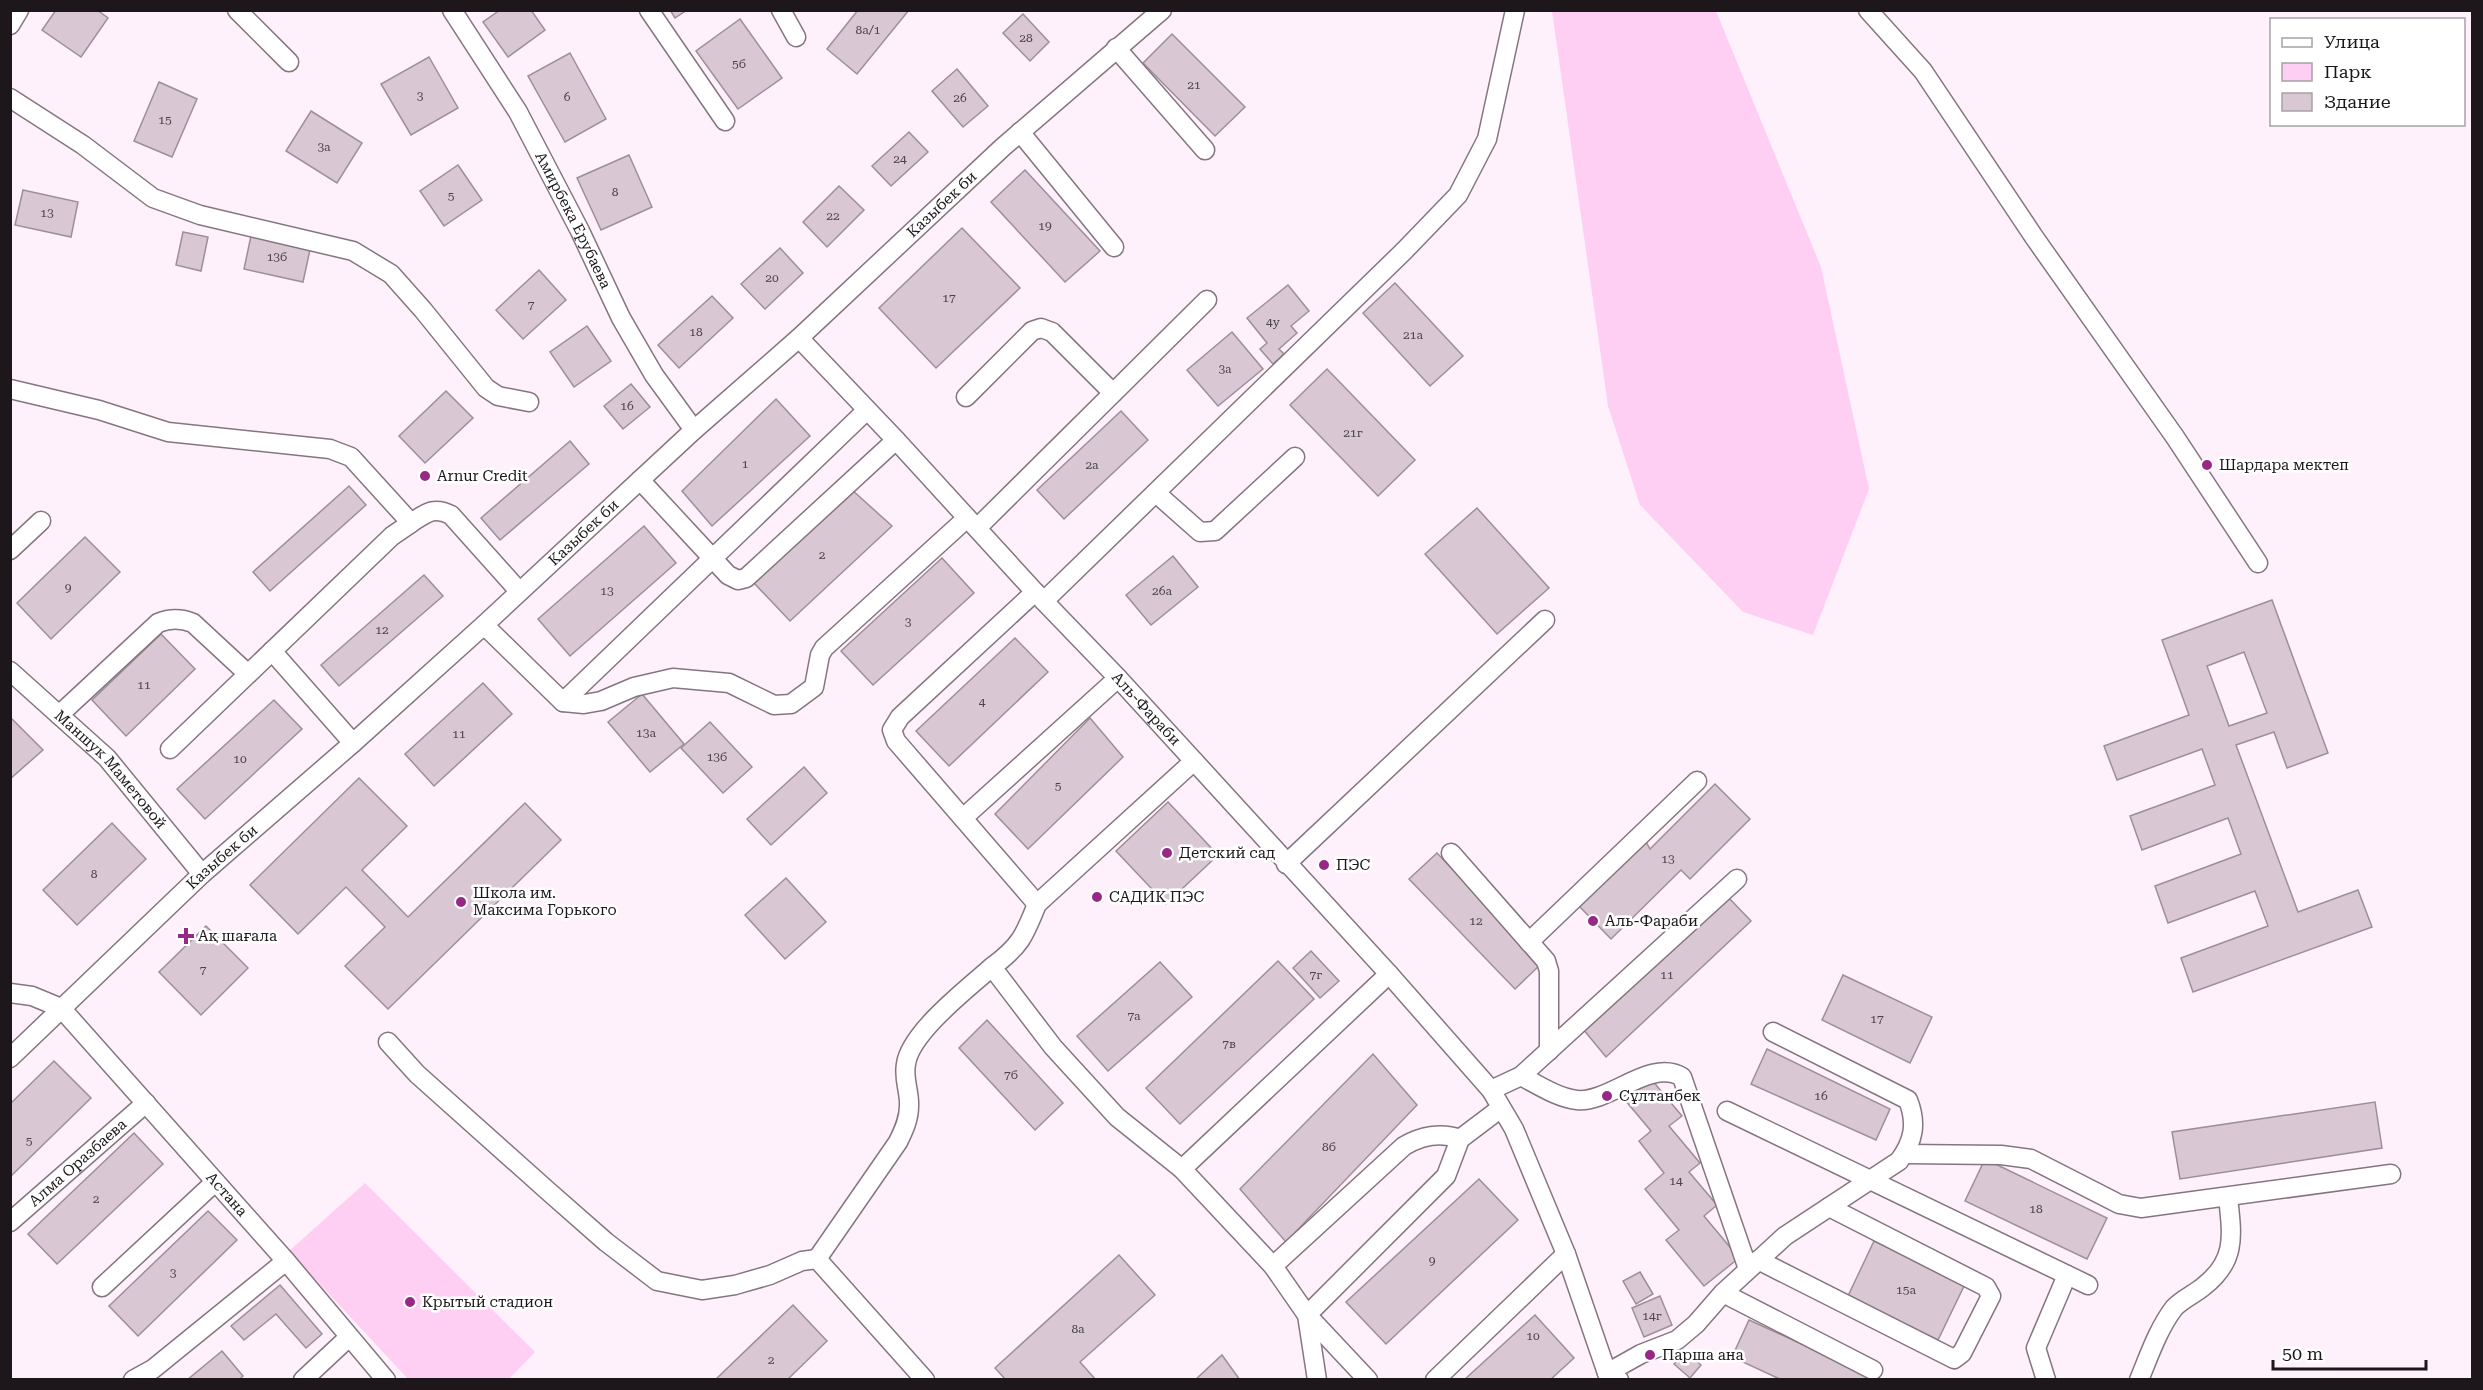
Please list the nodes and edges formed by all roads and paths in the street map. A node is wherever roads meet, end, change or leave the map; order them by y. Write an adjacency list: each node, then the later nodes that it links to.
1 (19, 10): 9 (street)
2 (237, 10): 12 (street)
3 (452, 10): 25 (street, Амирбека Ерубаева)
4 (649, 10): 14 (street)
5 (781, 10): 10 (street)
6 (1515, 10): 29 (street)
7 (1868, 10): 35 (street)
8 (1157, 12): 11 (street, Казыбек би)
9 (10, 25)
10 (795, 37)
11 (1116, 48): 15 (street, Казыбек би); 16 (street)
12 (289, 62)
13 (10, 98): 23 (street)
14 (725, 121)
15 (1020, 132): 17 (street); 19 (street, Казыбек би)
16 (1205, 150)
17 (1114, 247)
18 (1207, 300): 21 (street)
19 (799, 338): 24 (street, Аль-Фараби); 25 (street, Казыбек би)
20 (10, 389): 31 (street)
21 (1113, 393): 22 (street); 32 (street)
22 (966, 397)
23 (529, 402)
24 (867, 410): 26 (street, Аль-Фараби); 34 (street)
25 (694, 430): 28 (street, Казыбек би)
26 (896, 440): 32 (street, Аль-Фараби); 34 (street)
27 (1295, 457): 29 (street)
28 (640, 480): 34 (street); 36 (street, Казыбек би)
29 (1156, 493): 37 (street)
30 (41, 521): 33 (street)
31 (411, 523): 36 (street); 40 (street)
32 (972, 523): 37 (street, Аль-Фараби); 44 (street)
33 (10, 550)
34 (712, 559): 44 (street)
35 (2258, 563)
36 (519, 591): 39 (street, Казыбек би)
37 (1039, 597): 43 (street, Аль-Фараби); 50 (street)
38 (1545, 620): 52 (street)
39 (484, 625): 44 (street); 46 (street, Казыбек би)
40 (272, 651): 42 (street); 46 (street)
41 (10, 671): 45 (street, Маншук Маметовой)
42 (248, 674): 45 (street); 47 (street)
43 (1118, 678): 48 (street, Аль-Фараби); 50 (street)
44 (563, 702)
45 (60, 715): 53 (street, Маншук Маметовой)
46 (353, 743): 53 (street, Казыбек би)
47 (170, 749)
48 (1194, 761): 52 (street, Аль-Фараби); 55 (street)
49 (1697, 781): 56 (street)
50 (963, 818): 55 (street)
51 (1451, 853): 56 (street)
52 (1286, 864): 58 (street, Аль-Фараби)
53 (202, 874): 60 (street, Казыбек би)
54 (1737, 879): 63 (street)
55 (1037, 904): 57 (street)
56 (1529, 942): 63 (street)
57 (992, 967): 72 (street); 80 (street)
58 (1389, 974): 66 (street, Аль-Фараби); 72 (street)
59 (10, 993): 60 (street)
60 (61, 1008): 64 (street, Казыбек би); 67 (street, Астана)
61 (1773, 1032): 71 (street)
62 (388, 1042): 80 (street)
63 (1549, 1051): 65 (street)
64 (10, 1058)
65 (1521, 1076): 66 (street); 82 (street)
66 (1491, 1090): 68 (street, Аль-Фараби)
67 (146, 1103): 75 (street, Астана); 78 (street, Алма Оразбаева)
68 (1501, 1108): 70 (street); 79 (street, Аль-Фараби)
69 (1727, 1111): 74 (street)
70 (1460, 1139): 83 (street); 88 (street)
71 (1905, 1154): 74 (street); 76 (street)
72 (1182, 1169): 83 (street)
73 (2391, 1174): 76 (street)
74 (1870, 1180): 77 (street); 84 (street)
75 (215, 1182): 81 (street, Астана); 86 (street)
76 (2228, 1197): 100 (street)
77 (1829, 1207): 82 (street); 82 (street)
78 (10, 1222)
79 (1566, 1254): 91 (street, Аль-Фараби); 98 (street)
80 (817, 1259): 95 (street)
81 (286, 1262): 89 (street, Астана); 92 (street)
82 (1753, 1264): 87 (street)
83 (1273, 1266): 88 (street)
84 (2067, 1275): 85 (street); 99 (street)
85 (2088, 1285)
86 (102, 1287)
87 (1723, 1293): 90 (street); 91 (street)
88 (1307, 1315): 96 (street); 97 (street)
89 (349, 1337): 93 (street); 94 (street, Астана)
90 (1873, 1370)
91 (1611, 1377)
92 (133, 1380)
93 (303, 1380)
94 (386, 1380)
95 (925, 1380)
96 (1317, 1380)
97 (1368, 1380)
98 (1435, 1380)
99 (2046, 1380)
100 (2139, 1380)

